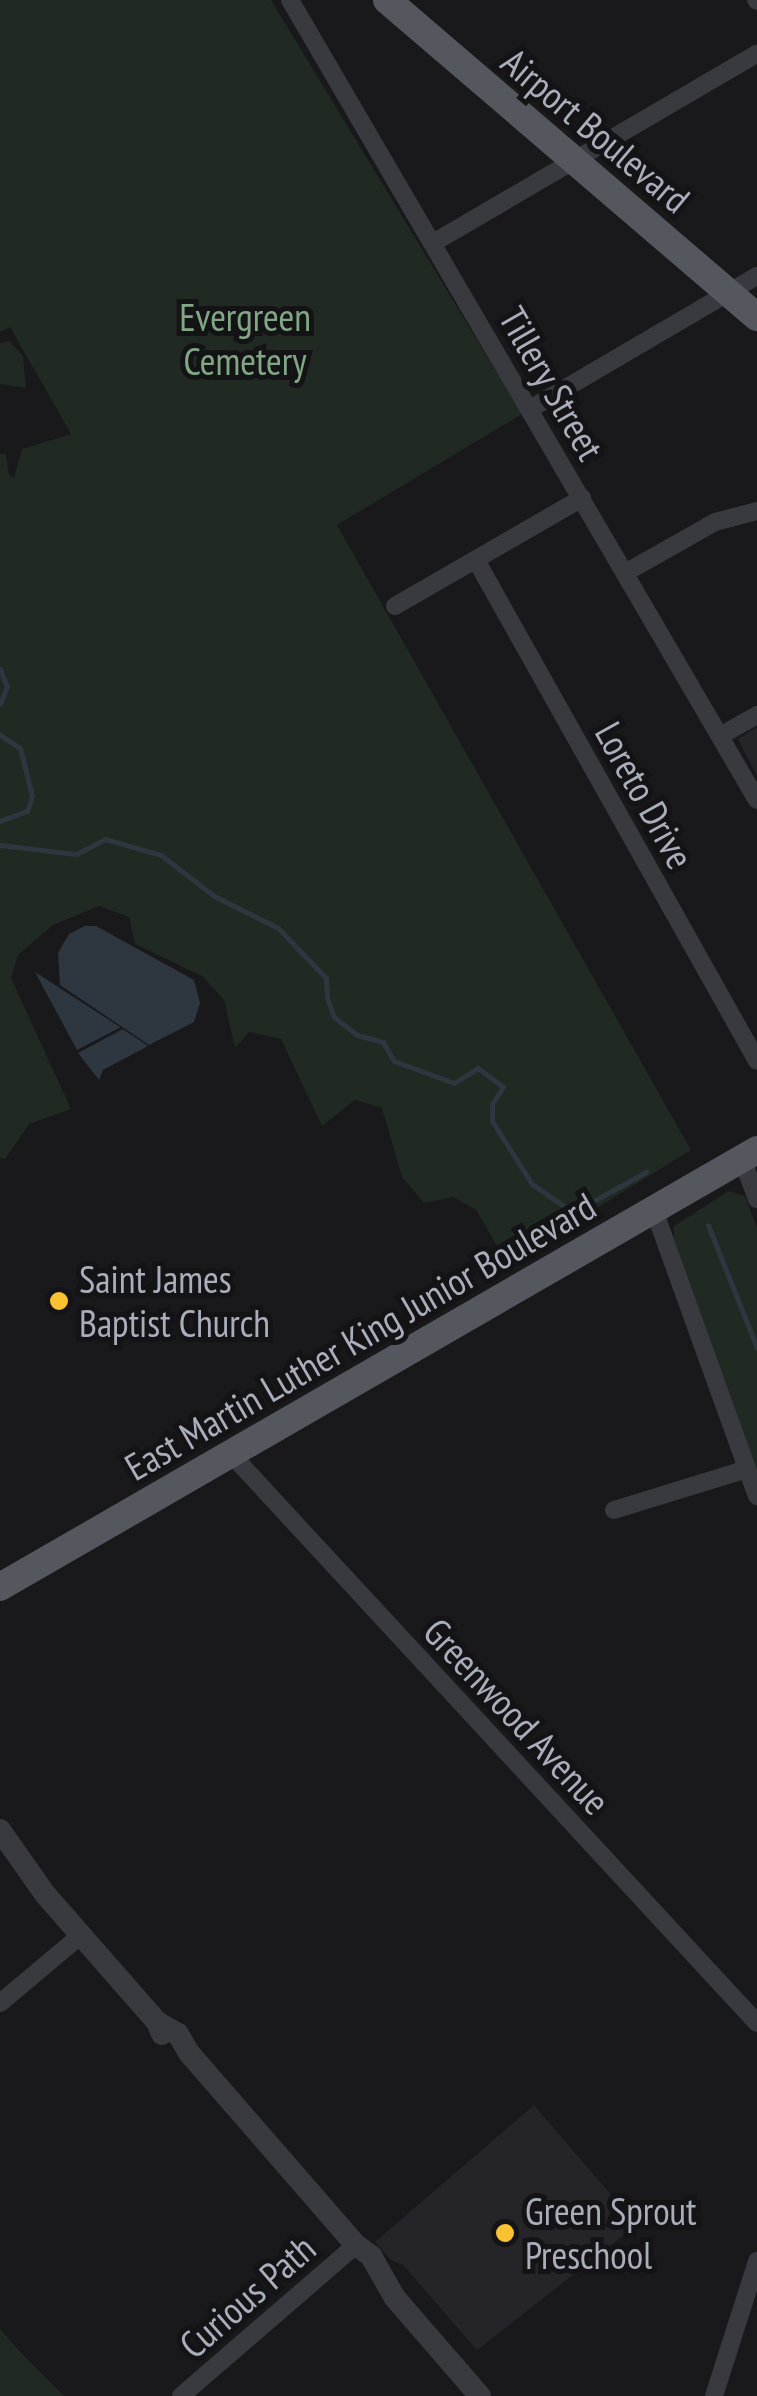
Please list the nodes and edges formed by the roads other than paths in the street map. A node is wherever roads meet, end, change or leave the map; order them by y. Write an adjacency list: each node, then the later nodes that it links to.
1 (290, 0): 5 (street, Tillery Street)
2 (388, 0): 4 (main road, Airport Boulevard)
3 (757, 54): 4 (street)
4 (576, 160): 5 (street); 7 (main road, Airport Boulevard)
5 (433, 243): 9 (street, Tillery Street)
6 (757, 276): 7 (street)
7 (730, 293): 8 (main road, Airport Boulevard); 9 (street)
8 (757, 317)
9 (530, 409): 10 (street, Tillery Street)
10 (582, 498): 12 (street); 13 (street, Tillery Street)
11 (757, 510): 13 (street)
12 (476, 560): 14 (street); 18 (street, Loreto Drive)
13 (626, 573): 16 (street, Tillery Street)
14 (395, 606)
15 (757, 715): 16 (street)
16 (720, 736): 17 (street, Tillery Street)
17 (757, 800)
18 (757, 1061)
19 (750, 1154): 20 (street); 21 (main road, East Martin Luther King Junior Boulevard)
20 (757, 1199)
21 (654, 1210): 22 (main road, East Martin Luther King Junior Boulevard); 23 (street)
22 (231, 1454): 26 (main road, East Martin Luther King Junior Boulevard); 30 (street, Greenwood Avenue)
23 (747, 1469): 24 (street); 25 (street)
24 (757, 1496)
25 (614, 1510)
26 (0, 1587)
27 (0, 1830): 28 (street)
28 (81, 1935): 29 (street); 31 (street)
29 (0, 2004)
30 (757, 2022)
31 (356, 2245): 33 (street, Curious Path); 34 (street)
32 (757, 2261): 35 (street)
33 (181, 2396)
34 (480, 2396)
35 (714, 2396)

